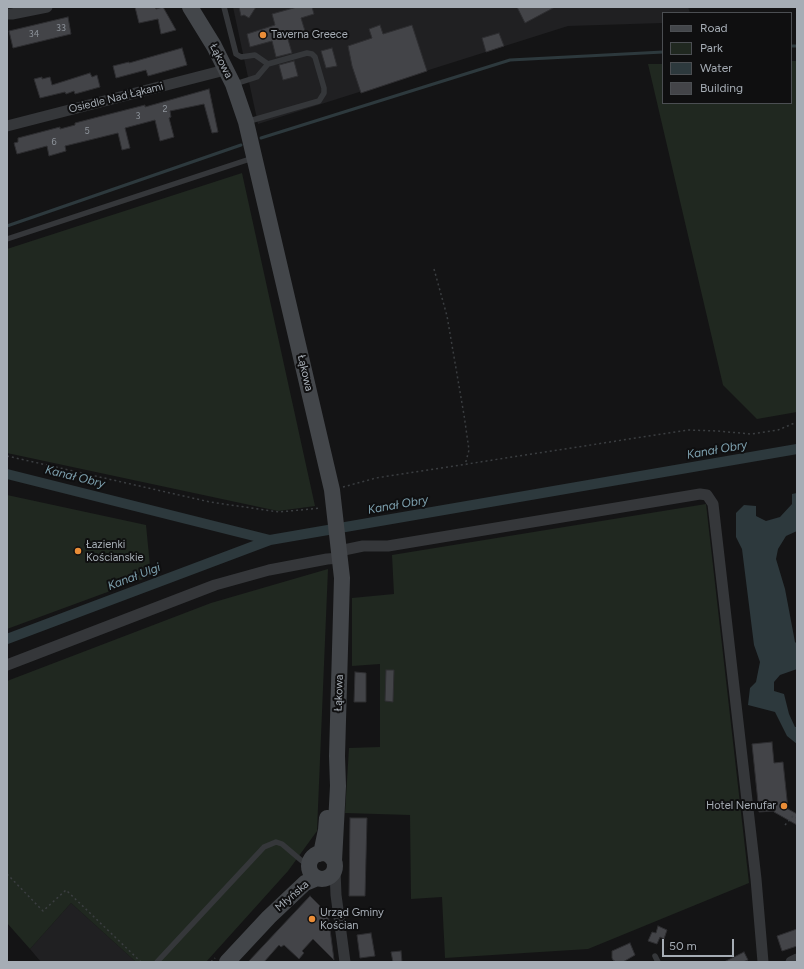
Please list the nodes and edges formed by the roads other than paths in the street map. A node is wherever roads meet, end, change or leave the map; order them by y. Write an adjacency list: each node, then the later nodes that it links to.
1 (48, 7): 4 (street)
2 (190, 7): 6 (street, Łąkowa)
3 (224, 7): 5 (lane, Łąkowa)
4 (7, 14)
5 (268, 64): 7 (lane); 8 (lane)
6 (225, 70): 7 (street, Łąkowa); 9 (street, Osiedle Nad Łąkami)
7 (232, 84): 8 (street, Łąkowa)
8 (246, 122): 10 (street, Łąkowa)
9 (7, 126)
10 (255, 157): 11 (lane); 12 (street, Łąkowa)
11 (7, 239)
12 (340, 552): 13 (street); 14 (street, Łąkowa); 26 (street)
13 (7, 665)
14 (337, 756): 15 (street, Łąkowa); 16 (street, Łąkowa)
15 (314, 859): 16 (street); 17 (street); 19 (street, Młyńska); 22 (lane)
16 (334, 865): 17 (street); 18 (street, Łąkowa)
17 (319, 879): 18 (street); 19 (street, Młyńska)
18 (336, 895): 24 (street, Łąkowa)
19 (269, 917): 23 (street, Młyńska)
20 (655, 956): 25 (lane)
21 (797, 959): 27 (street)
22 (157, 962)
23 (227, 962)
24 (345, 962)
25 (658, 962)
26 (763, 962)
27 (791, 962)

